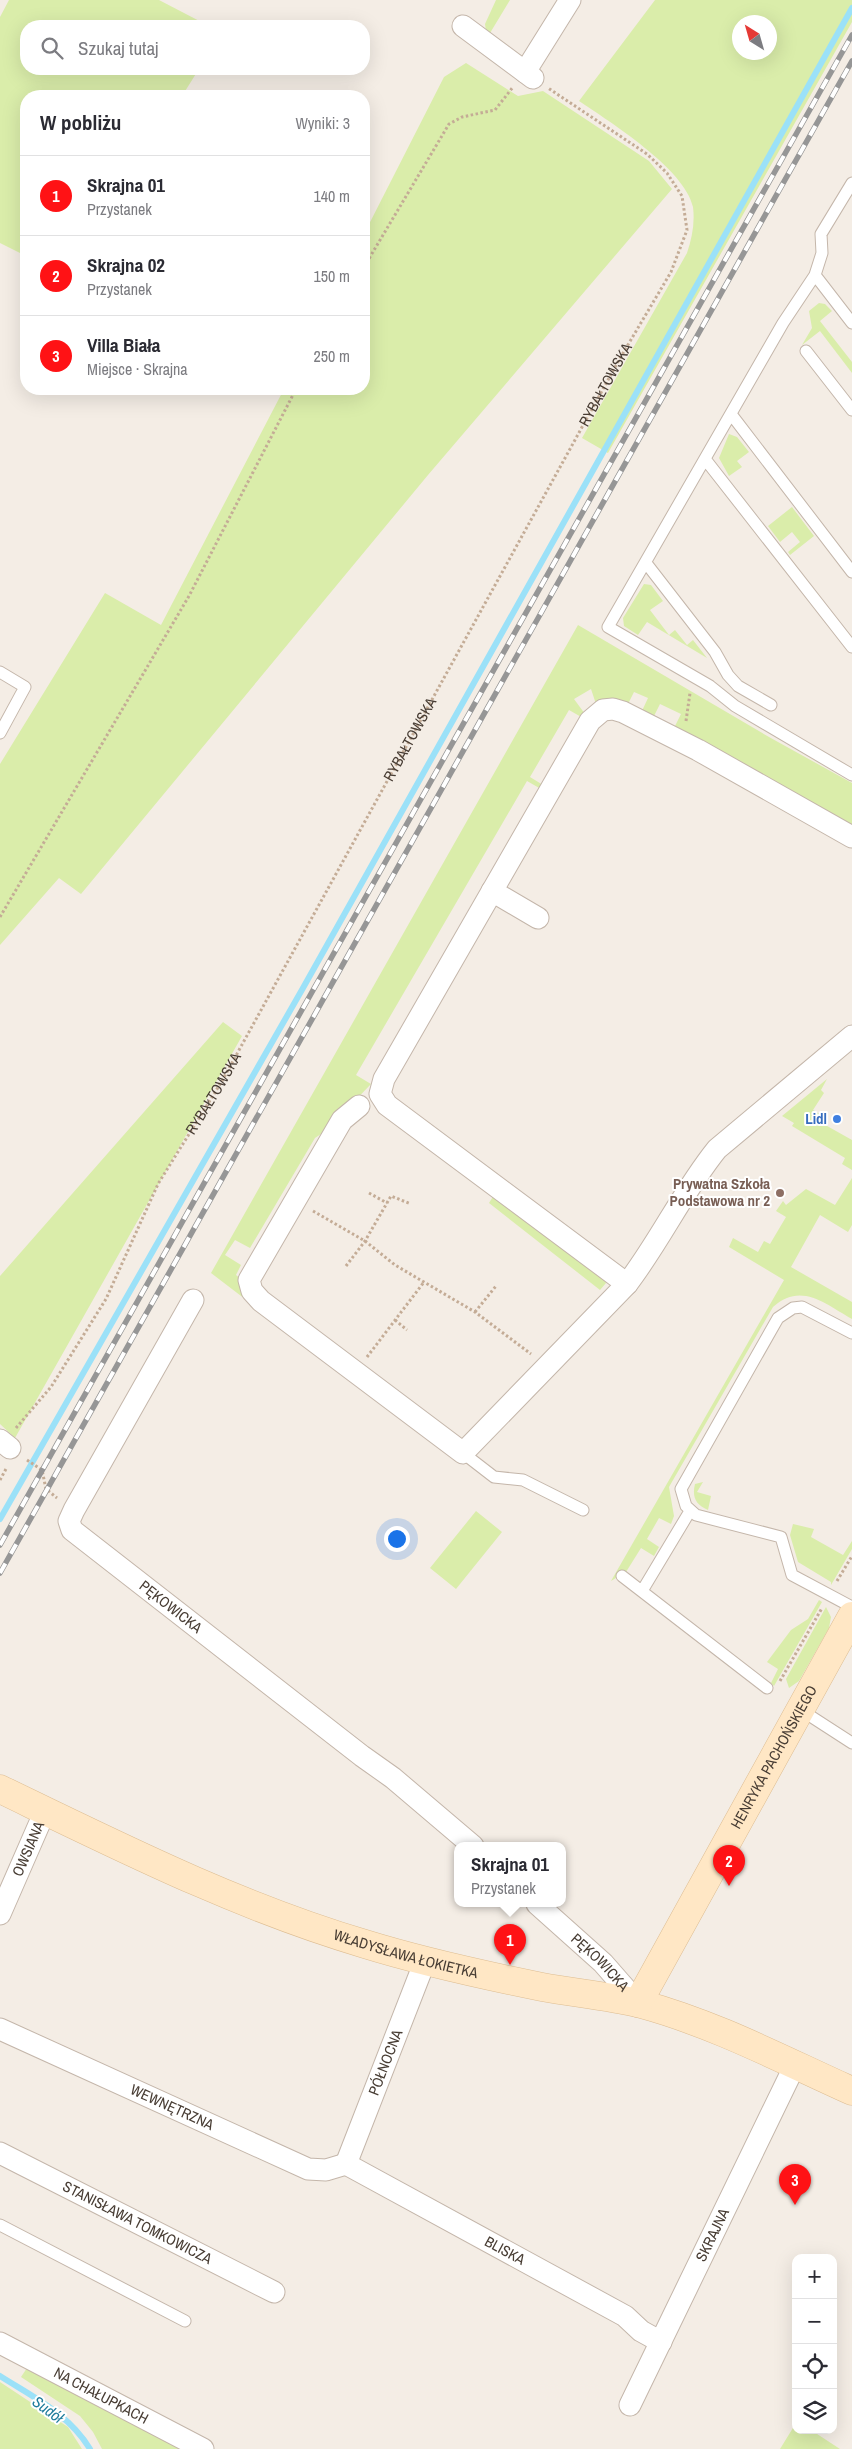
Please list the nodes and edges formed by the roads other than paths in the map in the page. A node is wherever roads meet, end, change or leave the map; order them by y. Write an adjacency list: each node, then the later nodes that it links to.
1 (570, 0): 2 (street)
2 (463, 26)
3 (852, 182): 4 (lane)
4 (815, 275): 5 (lane); 8 (lane)
5 (852, 323)
6 (806, 351): 7 (lane)
7 (852, 410)
8 (731, 414): 9 (lane); 11 (lane)
9 (705, 459): 10 (lane); 12 (lane)
10 (646, 563): 14 (lane); 16 (lane)
11 (852, 572)
12 (852, 647)
13 (0, 672): 15 (lane)
14 (772, 705)
15 (0, 733)
16 (852, 774)
17 (852, 837): 18 (street)
18 (492, 891): 19 (street); 22 (street)
19 (538, 918)
20 (852, 1036): 22 (street)
21 (359, 1106): 25 (street)
22 (627, 1284): 25 (street)
23 (194, 1300): 37 (street, PĘKOWICKA)
24 (852, 1333): 27 (lane)
25 (463, 1453): 26 (lane)
26 (583, 1510)
27 (690, 1511): 29 (lane); 30 (lane)
28 (622, 1576): 29 (lane)
29 (642, 1591): 32 (lane)
30 (852, 1607)
31 (852, 1616): 33 (street, HENRYKA PACHOŃSKIEGO)
32 (767, 1688)
33 (801, 1710): 34 (lane); 41 (street, HENRYKA PACHOŃSKIEGO)
34 (852, 1743)
35 (0, 1790): 36 (street, WŁADYSŁAWA ŁOKIETKA)
36 (44, 1811): 39 (street, OWSIANA); 40 (street, WŁADYSŁAWA ŁOKIETKA)
37 (468, 1842)
38 (540, 1907): 41 (street, PĘKOWICKA)
39 (0, 1914)
40 (425, 1961): 41 (street, WŁADYSŁAWA ŁOKIETKA); 46 (street, PÓŁNOCNA)
41 (638, 2003): 43 (street, WŁADYSŁAWA ŁOKIETKA)
42 (0, 2030): 46 (street, WEWNĘTRZNA)
43 (795, 2065): 44 (street, WŁADYSŁAWA ŁOKIETKA); 50 (street, SKRAJNA)
44 (852, 2091)
45 (0, 2153): 48 (street, STANISŁAWA TOMKOWICZA)
46 (346, 2164): 50 (street, BLISKA)
47 (0, 2225): 49 (lane)
48 (274, 2292)
49 (185, 2321)
50 (661, 2342): 52 (street, SKRAJNA)
51 (0, 2343): 53 (street, NA CHAŁUPKACH)
52 (630, 2405)
53 (202, 2449)

